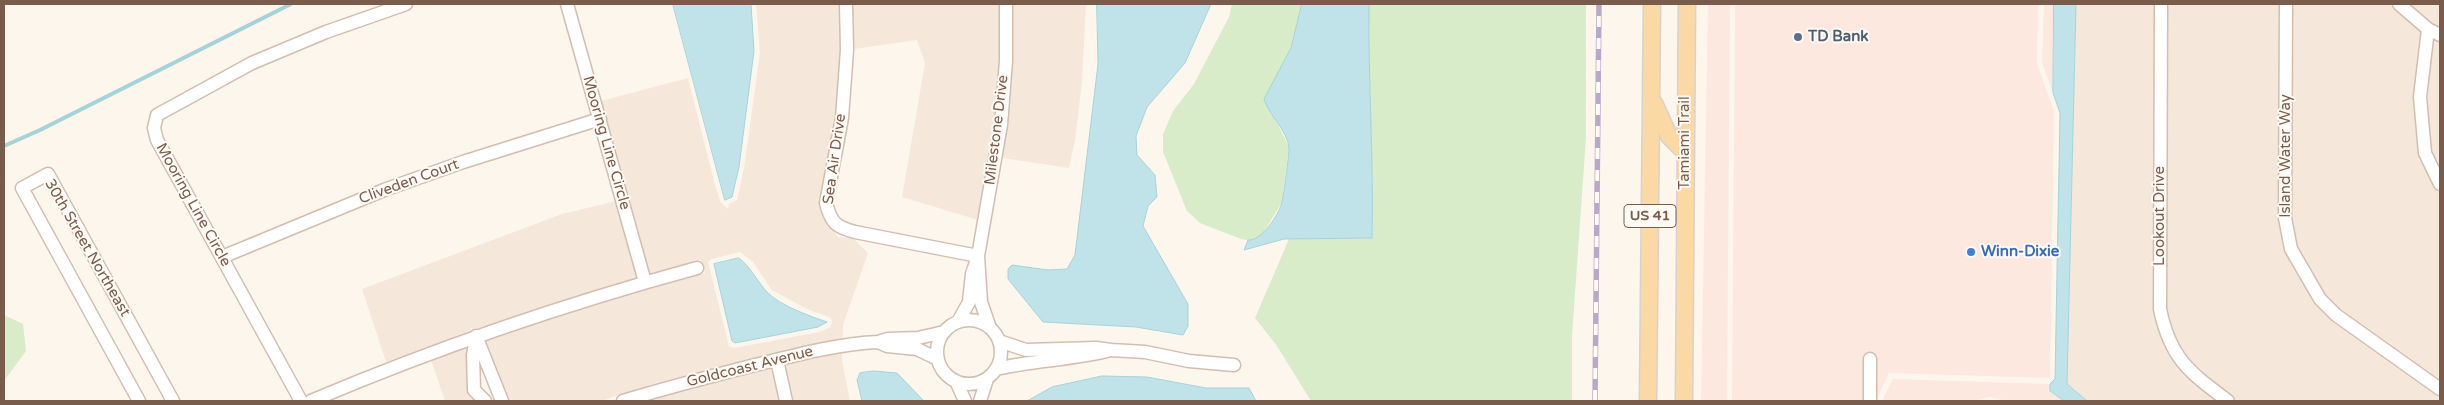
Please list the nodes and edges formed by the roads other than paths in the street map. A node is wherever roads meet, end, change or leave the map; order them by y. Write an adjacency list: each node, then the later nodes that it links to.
1 (406, 4): 17 (street, Mooring Line Circle)
2 (567, 4): 13 (street, Mooring Line Circle)
3 (846, 4): 16 (street, Sea Air Drive)
4 (1006, 4): 16 (street, Milestone Drive)
5 (1652, 4): 12 (main road, US 41)
6 (1686, 4): 14 (main road, Tamiami Trail / US 41)
7 (2161, 4): 47 (street, Lookout Drive)
8 (2286, 4): 33 (street, Island Water Way)
9 (2399, 4): 10 (street)
10 (2428, 30): 11 (street); 15 (street)
11 (2440, 35)
12 (1651, 94): 14 (main road); 44 (main road, US 41)
13 (600, 119): 17 (street, Cliveden Court); 19 (street, Mooring Line Circle)
14 (1685, 152): 45 (main road, Tamiami Trail / US 41)
15 (2440, 184)
16 (978, 256): 20 (street, Milestone Drive); 21 (street, Milestone Drive)
17 (222, 257): 36 (street, Mooring Line Circle)
18 (697, 268): 19 (street)
19 (645, 282): 23 (street)
20 (958, 322): 21 (street); 22 (street)
21 (990, 328): 25 (street)
22 (944, 332): 24 (street, Goldcoast Avenue); 27 (street)
23 (476, 336): 37 (street); 38 (street); 39 (street)
24 (878, 342): 27 (street, Goldcoast Avenue); 29 (street, Goldcoast Avenue)
25 (999, 342): 26 (street); 31 (street)
26 (1111, 350): 30 (street); 31 (street)
27 (938, 359): 32 (street)
28 (1870, 359): 46 (street)
29 (777, 360): 40 (street, Goldcoast Avenue); 41 (street)
30 (1234, 365)
31 (992, 374): 32 (street); 43 (street)
32 (956, 382): 42 (street)
33 (2440, 389)
34 (139, 401): 35 (street, 30th Street Northeast)
35 (173, 401)
36 (301, 401)
37 (311, 401)
38 (485, 401)
39 (502, 401)
40 (623, 401)
41 (786, 401)
42 (965, 401)
43 (980, 401)
44 (1648, 401)
45 (1684, 401)
46 (1870, 401)
47 (2228, 401)

